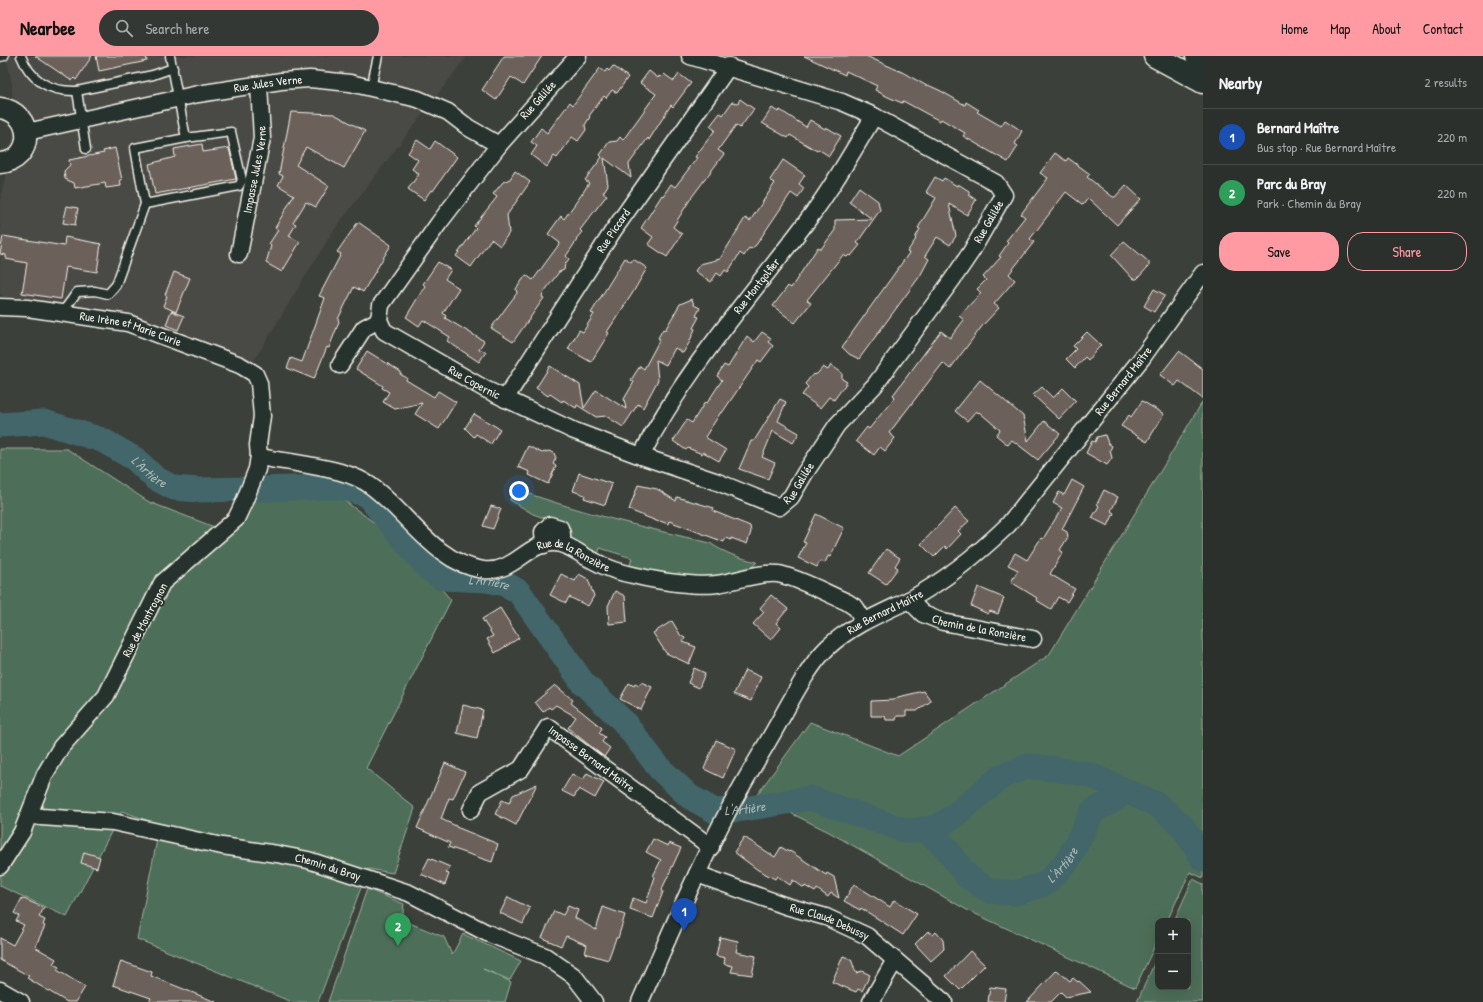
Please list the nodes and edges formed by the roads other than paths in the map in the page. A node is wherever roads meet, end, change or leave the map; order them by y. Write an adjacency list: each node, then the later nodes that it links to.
1 (4, 56): 9 (lane)
2 (21, 56): 16 (lane)
3 (170, 56): 12 (lane)
4 (378, 56): 15 (lane)
5 (578, 56): 23 (street, Rue Galilée)
6 (690, 56): 11 (street, Rue Galilée)
7 (1155, 56): 13 (highway)
8 (1197, 56): 10 (highway)
9 (0, 57)
10 (1203, 59)
11 (729, 66): 19 (street, Rue Galilée); 34 (street, Rue Piccard)
12 (173, 68): 16 (lane); 17 (lane)
13 (1203, 82)
14 (259, 85): 15 (street, Rue Jules Verne); 17 (street, Rue Jules Verne); 27 (street, Impasse Jules Verne)
15 (371, 88): 23 (street, Rue Jules Verne)
16 (77, 91): 20 (lane)
17 (179, 98): 20 (street, Rue Jules Verne); 22 (lane)
18 (0, 105): 21 (street)
19 (874, 116): 35 (street, Rue Montgolfier); 37 (street, Rue Galilée)
20 (81, 119): 21 (street, Rue Jules Verne); 24 (lane)
21 (27, 132): 25 (street)
22 (186, 138): 26 (lane); 26 (lane)
23 (499, 145): 31 (street)
24 (86, 149)
25 (0, 163)
26 (145, 204): 30 (lane)
27 (239, 254)
28 (1203, 273): 38 (street, Rue Bernard Maître)
29 (0, 307): 30 (street, Rue Irène et Marie Curie)
30 (62, 313): 33 (street, Rue Irène et Marie Curie)
31 (378, 320): 32 (street); 34 (street, Rue Copernic)
32 (340, 365)
33 (255, 374): 36 (street, Rue de Montrognon)
34 (505, 399): 35 (street, Rue Copernic)
35 (641, 456): 37 (street, Rue Copernic)
36 (258, 463): 39 (street, Rue de la Ronzière); 42 (street, Rue de Montrognon)
37 (779, 507)
38 (909, 600): 39 (street, Rue Bernard Maître); 40 (street, Chemin de la Ronzière)
39 (864, 621): 43 (street, Rue Bernard Maître)
40 (1033, 639)
41 (470, 810): 43 (street, Impasse Bernard Maître)
42 (29, 815): 44 (street, Rue de Montrognon); 49 (street, Chemin du Bray)
43 (711, 847): 45 (street, Rue Bernard Maître)
44 (0, 866)
45 (697, 874): 46 (street, Rue Claude Debussy); 50 (street, Rue Bernard Maître)
46 (895, 960): 51 (street); 52 (street, Rue Claude Debussy)
47 (0, 990): 48 (street)
48 (21, 1002)
49 (594, 1002)
50 (640, 1002)
51 (871, 1002)
52 (944, 1002)

